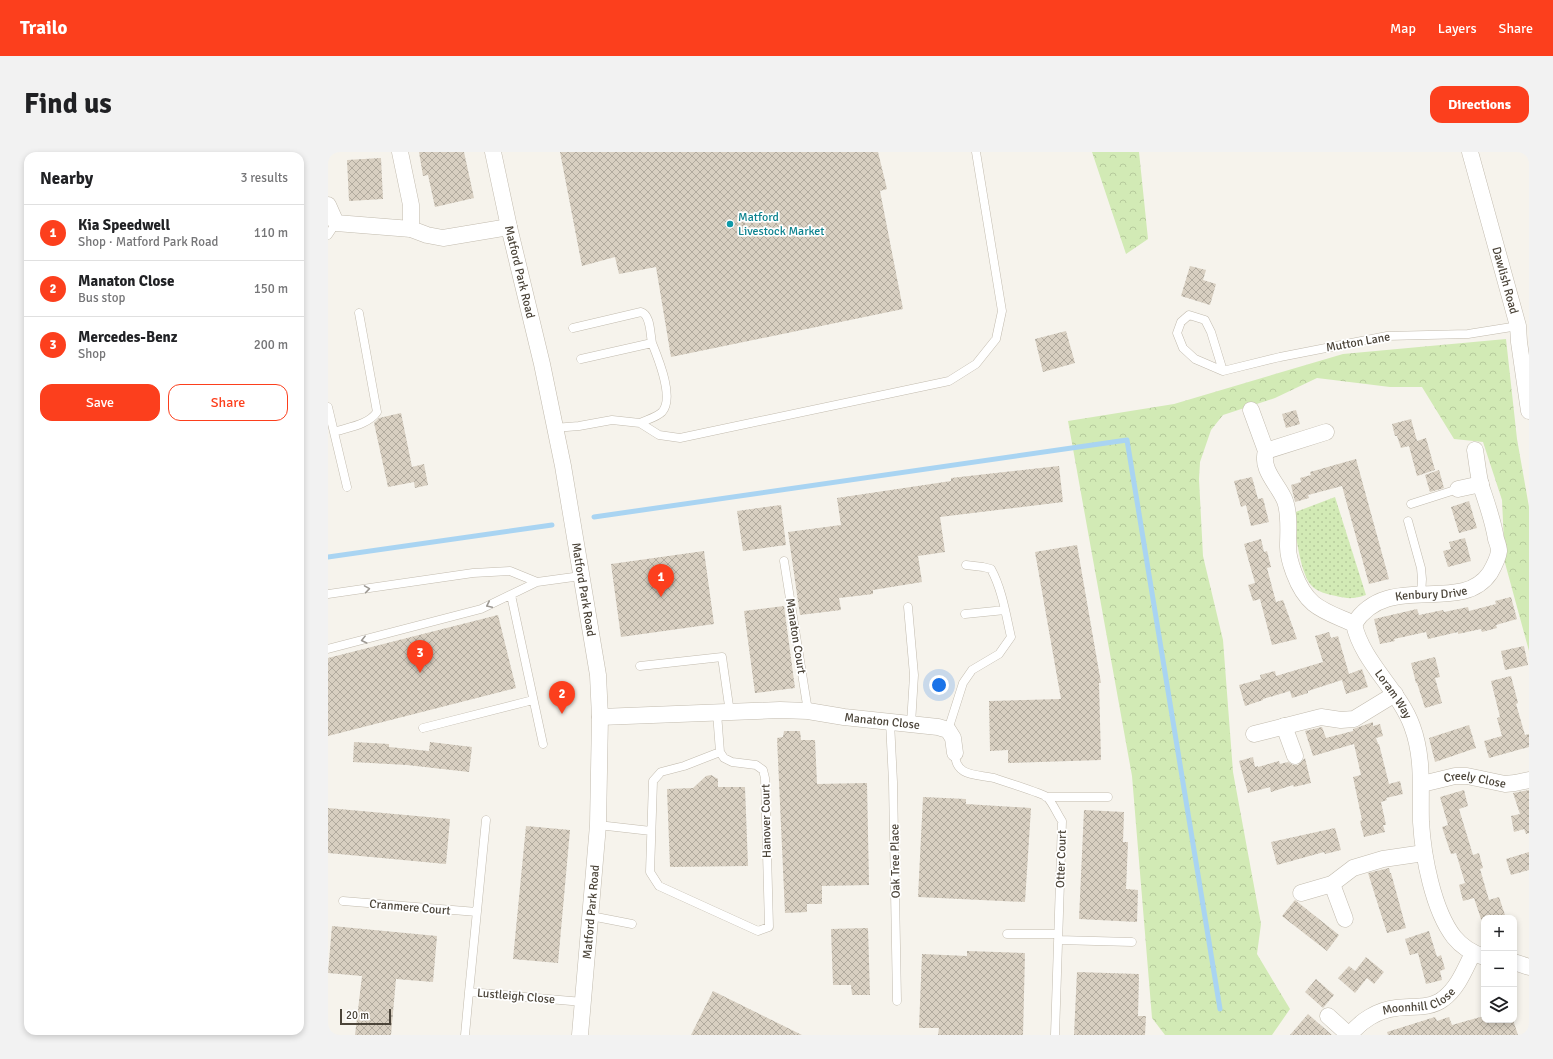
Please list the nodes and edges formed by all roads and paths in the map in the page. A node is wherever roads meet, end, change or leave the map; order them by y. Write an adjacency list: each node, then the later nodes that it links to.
1 (400, 152): 8 (street)
2 (493, 152): 6 (street, Matford Park Road)
3 (976, 152): 18 (lane)
4 (1470, 152): 10 (street, Dawlish Road)
5 (328, 205): 7 (street)
6 (509, 227): 8 (street); 19 (street, Matford Park Road)
7 (332, 229): 8 (street)
8 (411, 230)
9 (358, 313): 20 (lane)
10 (1518, 326): 14 (lane, Mutton Lane); 17 (street, Dawlish Road)
11 (573, 328): 12 (lane)
12 (652, 343): 13 (lane); 18 (lane)
13 (581, 359)
14 (1223, 371): 14 (lane)
15 (328, 407): 20 (lane)
16 (1251, 410): 23 (street)
17 (1529, 411)
18 (640, 423): 19 (lane)
19 (554, 428): 31 (street, Matford Park Road)
20 (334, 432): 25 (lane)
21 (1326, 432): 23 (street)
22 (1475, 450): 24 (street, Kenbury Drive)
23 (1266, 451): 39 (street)
24 (1481, 484): 26 (street); 35 (street, Kenbury Drive)
25 (347, 487)
26 (1458, 488): 27 (lane)
27 (1411, 504)
28 (1408, 521): 35 (lane)
29 (784, 561): 44 (lane, Manaton Court)
30 (966, 566): 37 (lane)
31 (581, 576): 32 (lane); 46 (street, Matford Park Road)
32 (537, 582): 33 (lane, one-way to 32); 34 (lane)
33 (328, 594)
34 (511, 595): 40 (lane, one-way to 40); 43 (lane)
35 (1421, 595): 39 (street, Kenbury Drive)
36 (908, 607): 48 (lane)
37 (1005, 610): 38 (lane); 51 (lane)
38 (965, 614)
39 (1354, 624): 42 (street, Loram Way)
40 (328, 649)
41 (640, 666): 45 (lane)
42 (1395, 694): 49 (street); 58 (street, Loram Way)
43 (533, 700): 50 (lane); 53 (lane)
44 (808, 711): 45 (street, Manaton Close); 47 (street, Manaton Close)
45 (723, 713): 46 (street, Manaton Close); 54 (lane)
46 (600, 718): 62 (street, Matford Park Road)
47 (890, 722): 48 (street, Manaton Close); 79 (lane, Oak Tree Place)
48 (911, 724): 51 (street, Manaton Close)
49 (1284, 726): 52 (street); 56 (street)
50 (423, 728)
51 (948, 730): 55 (street)
52 (1254, 734)
53 (543, 744)
54 (720, 752): 63 (lane); 63 (lane, Hanover Court)
55 (955, 753): 59 (lane)
56 (1295, 756)
57 (1529, 780): 58 (street, Creely Close)
58 (1422, 784): 64 (street, Loram Way)
59 (1046, 797): 60 (lane); 73 (lane, Otter Court)
60 (1108, 797)
61 (486, 820): 68 (lane)
62 (598, 825): 63 (lane); 69 (street, Matford Park Road)
63 (651, 831)
64 (1424, 853): 65 (street); 75 (street, Loram Way)
65 (1332, 884): 66 (street); 70 (street)
66 (1300, 893)
67 (343, 902): 68 (lane, Cranmere Court)
68 (477, 912): 78 (lane)
69 (590, 916): 71 (lane); 80 (street, Matford Park Road)
70 (1345, 918)
71 (632, 924)
72 (1007, 934): 73 (lane)
73 (1058, 937): 74 (lane); 84 (lane, Otter Court)
74 (1132, 942)
75 (1479, 955): 85 (street, Moonhill Close)
76 (1517, 963): 77 (street)
77 (1529, 966)
78 (469, 992): 80 (lane, Lustleigh Close); 82 (lane, Lustleigh Close)
79 (897, 1001)
80 (583, 1002): 83 (street, Matford Park Road)
81 (1328, 1016): 85 (street, Moonhill Close)
82 (465, 1035)
83 (580, 1035)
84 (1055, 1035)
85 (1349, 1035)

